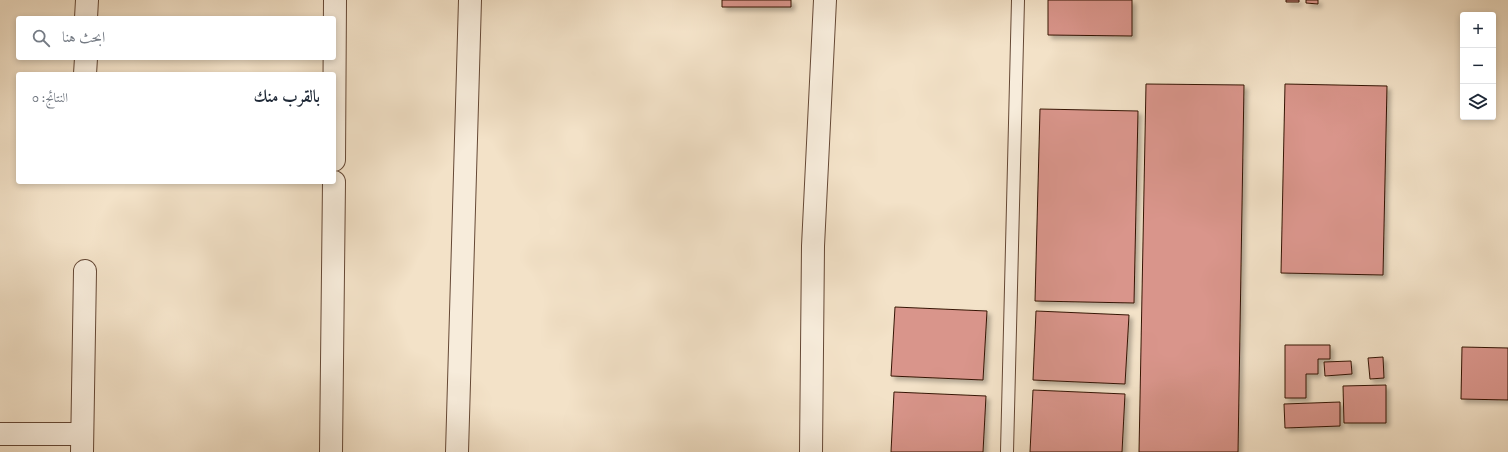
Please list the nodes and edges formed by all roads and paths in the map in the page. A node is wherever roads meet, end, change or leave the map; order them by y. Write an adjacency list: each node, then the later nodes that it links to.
1 (87, 0): 6 (street)
2 (336, 0): 7 (street)
3 (470, 0): 17 (street)
4 (825, 0): 18 (street)
5 (1018, 0): 19 (lane)
6 (86, 16)
7 (336, 16)
8 (86, 60): 10 (street)
9 (335, 60): 11 (street)
10 (85, 72)
11 (335, 72)
12 (334, 184): 16 (street)
13 (85, 271): 15 (street)
14 (0, 434): 15 (street)
15 (82, 443)
16 (331, 452)
17 (458, 452)
18 (811, 452)
19 (1007, 452)

